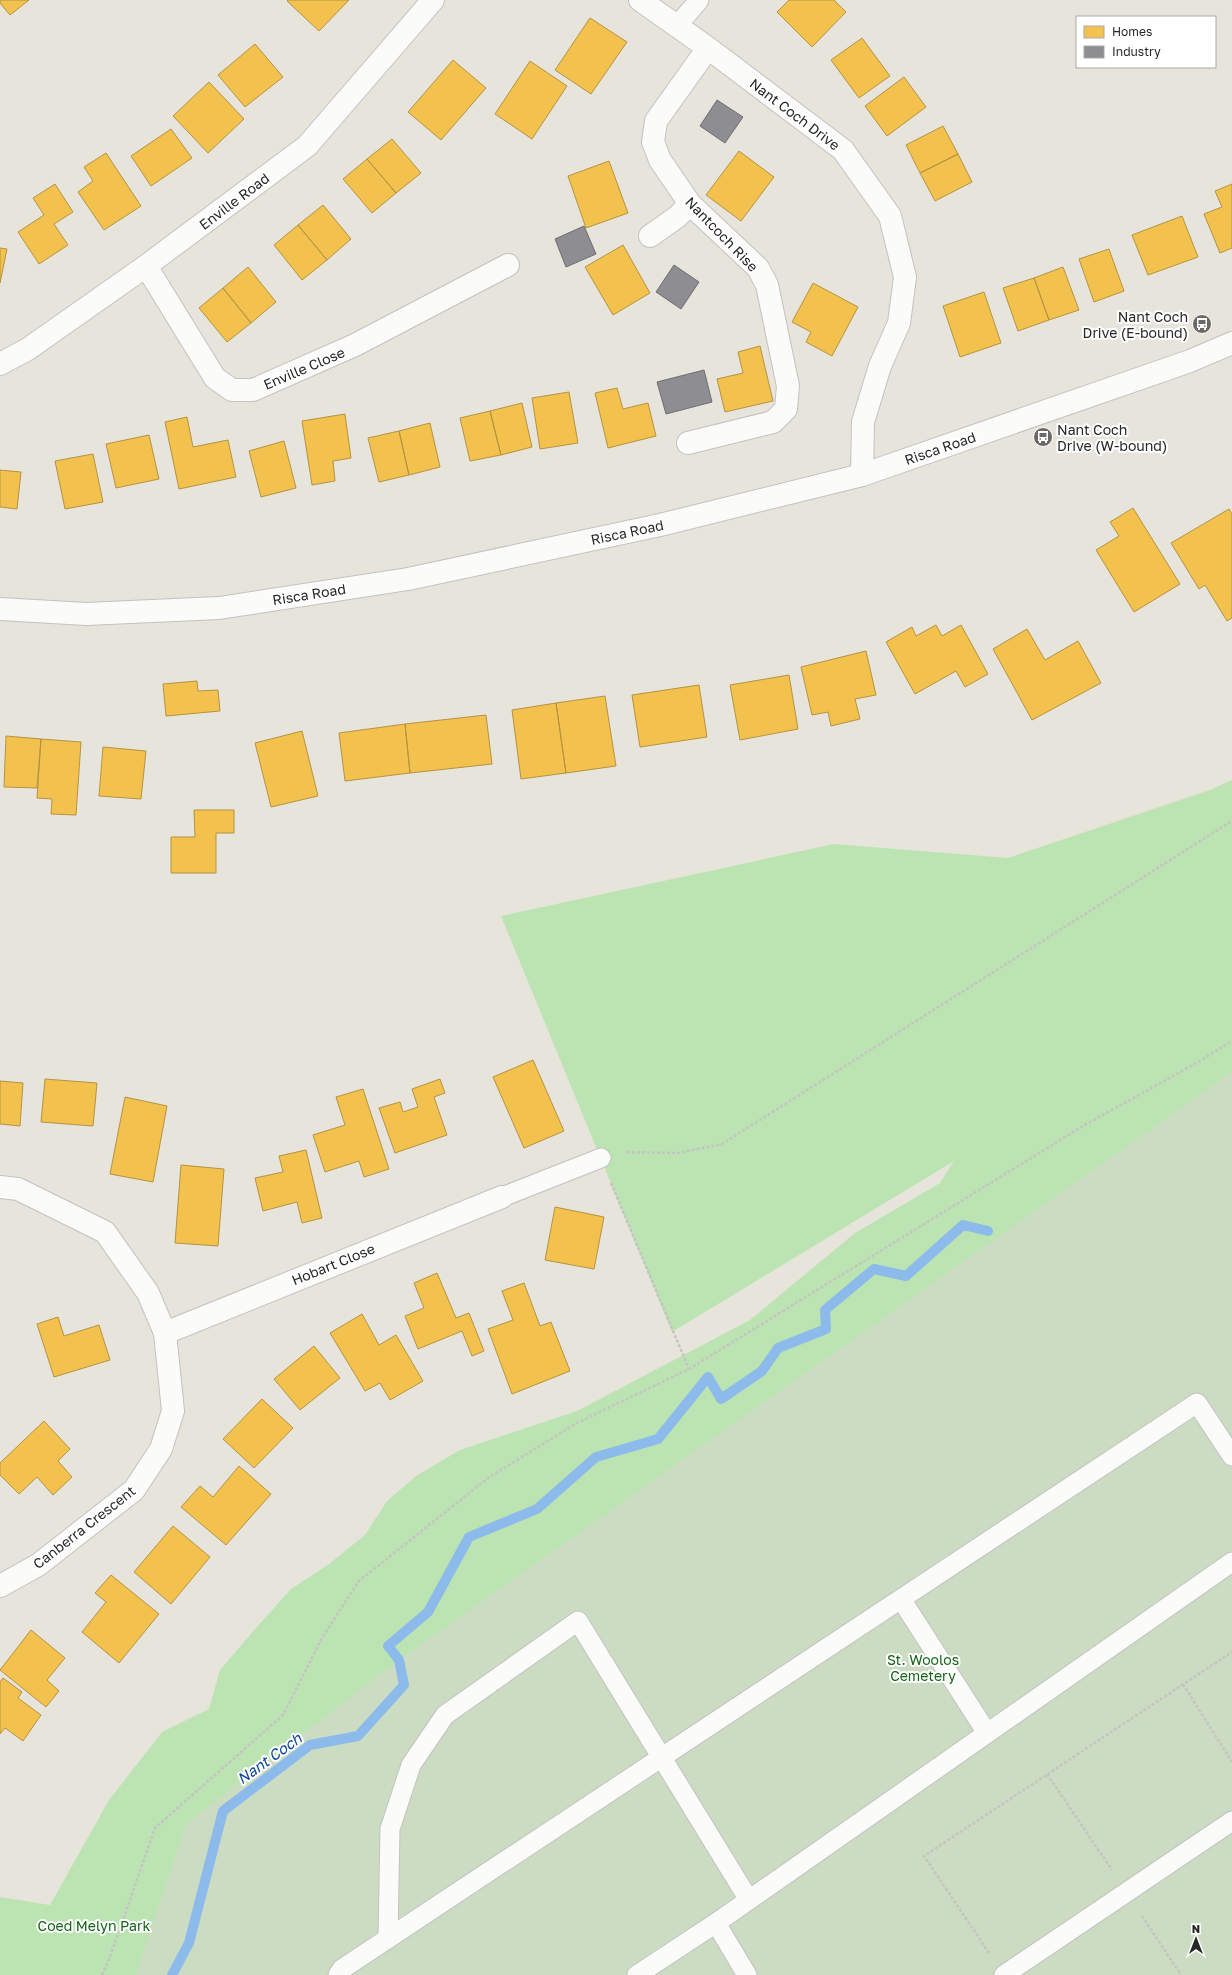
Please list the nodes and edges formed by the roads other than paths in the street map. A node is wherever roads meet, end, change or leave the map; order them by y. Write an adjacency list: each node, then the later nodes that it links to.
1 (433, 0): 9 (street, Enville Road)
2 (640, 0): 4 (street, Nant Coch Drive)
3 (699, 0): 4 (lane)
4 (677, 26): 5 (street, Nant Coch Drive)
5 (708, 48): 6 (street, Nantcoch Rise); 13 (street, Nant Coch Drive)
6 (690, 204): 7 (street); 12 (street, Nantcoch Rise)
7 (650, 236)
8 (508, 264): 9 (street, Enville Close)
9 (146, 266): 11 (street, Enville Road)
10 (1232, 343): 13 (street, Risca Road)
11 (0, 364)
12 (688, 443)
13 (862, 475): 14 (street, Risca Road)
14 (0, 610)
15 (601, 1158): 17 (lane)
16 (0, 1187): 18 (street, Canberra Crescent)
17 (502, 1197): 18 (street, Hobart Close)
18 (165, 1333): 21 (street, Canberra Crescent)
19 (1232, 1456): 22 (lane)
20 (1232, 1562): 23 (lane)
21 (0, 1586)
22 (901, 1599): 23 (lane); 24 (lane)
23 (987, 1733): 26 (lane)
24 (662, 1757): 26 (lane); 28 (lane); 28 (lane)
25 (1232, 1821): 32 (lane)
26 (749, 1900): 27 (lane)
27 (716, 1923): 30 (lane); 31 (lane)
28 (388, 1939): 29 (lane)
29 (338, 1975)
30 (637, 1975)
31 (747, 1975)
32 (1004, 1975)

